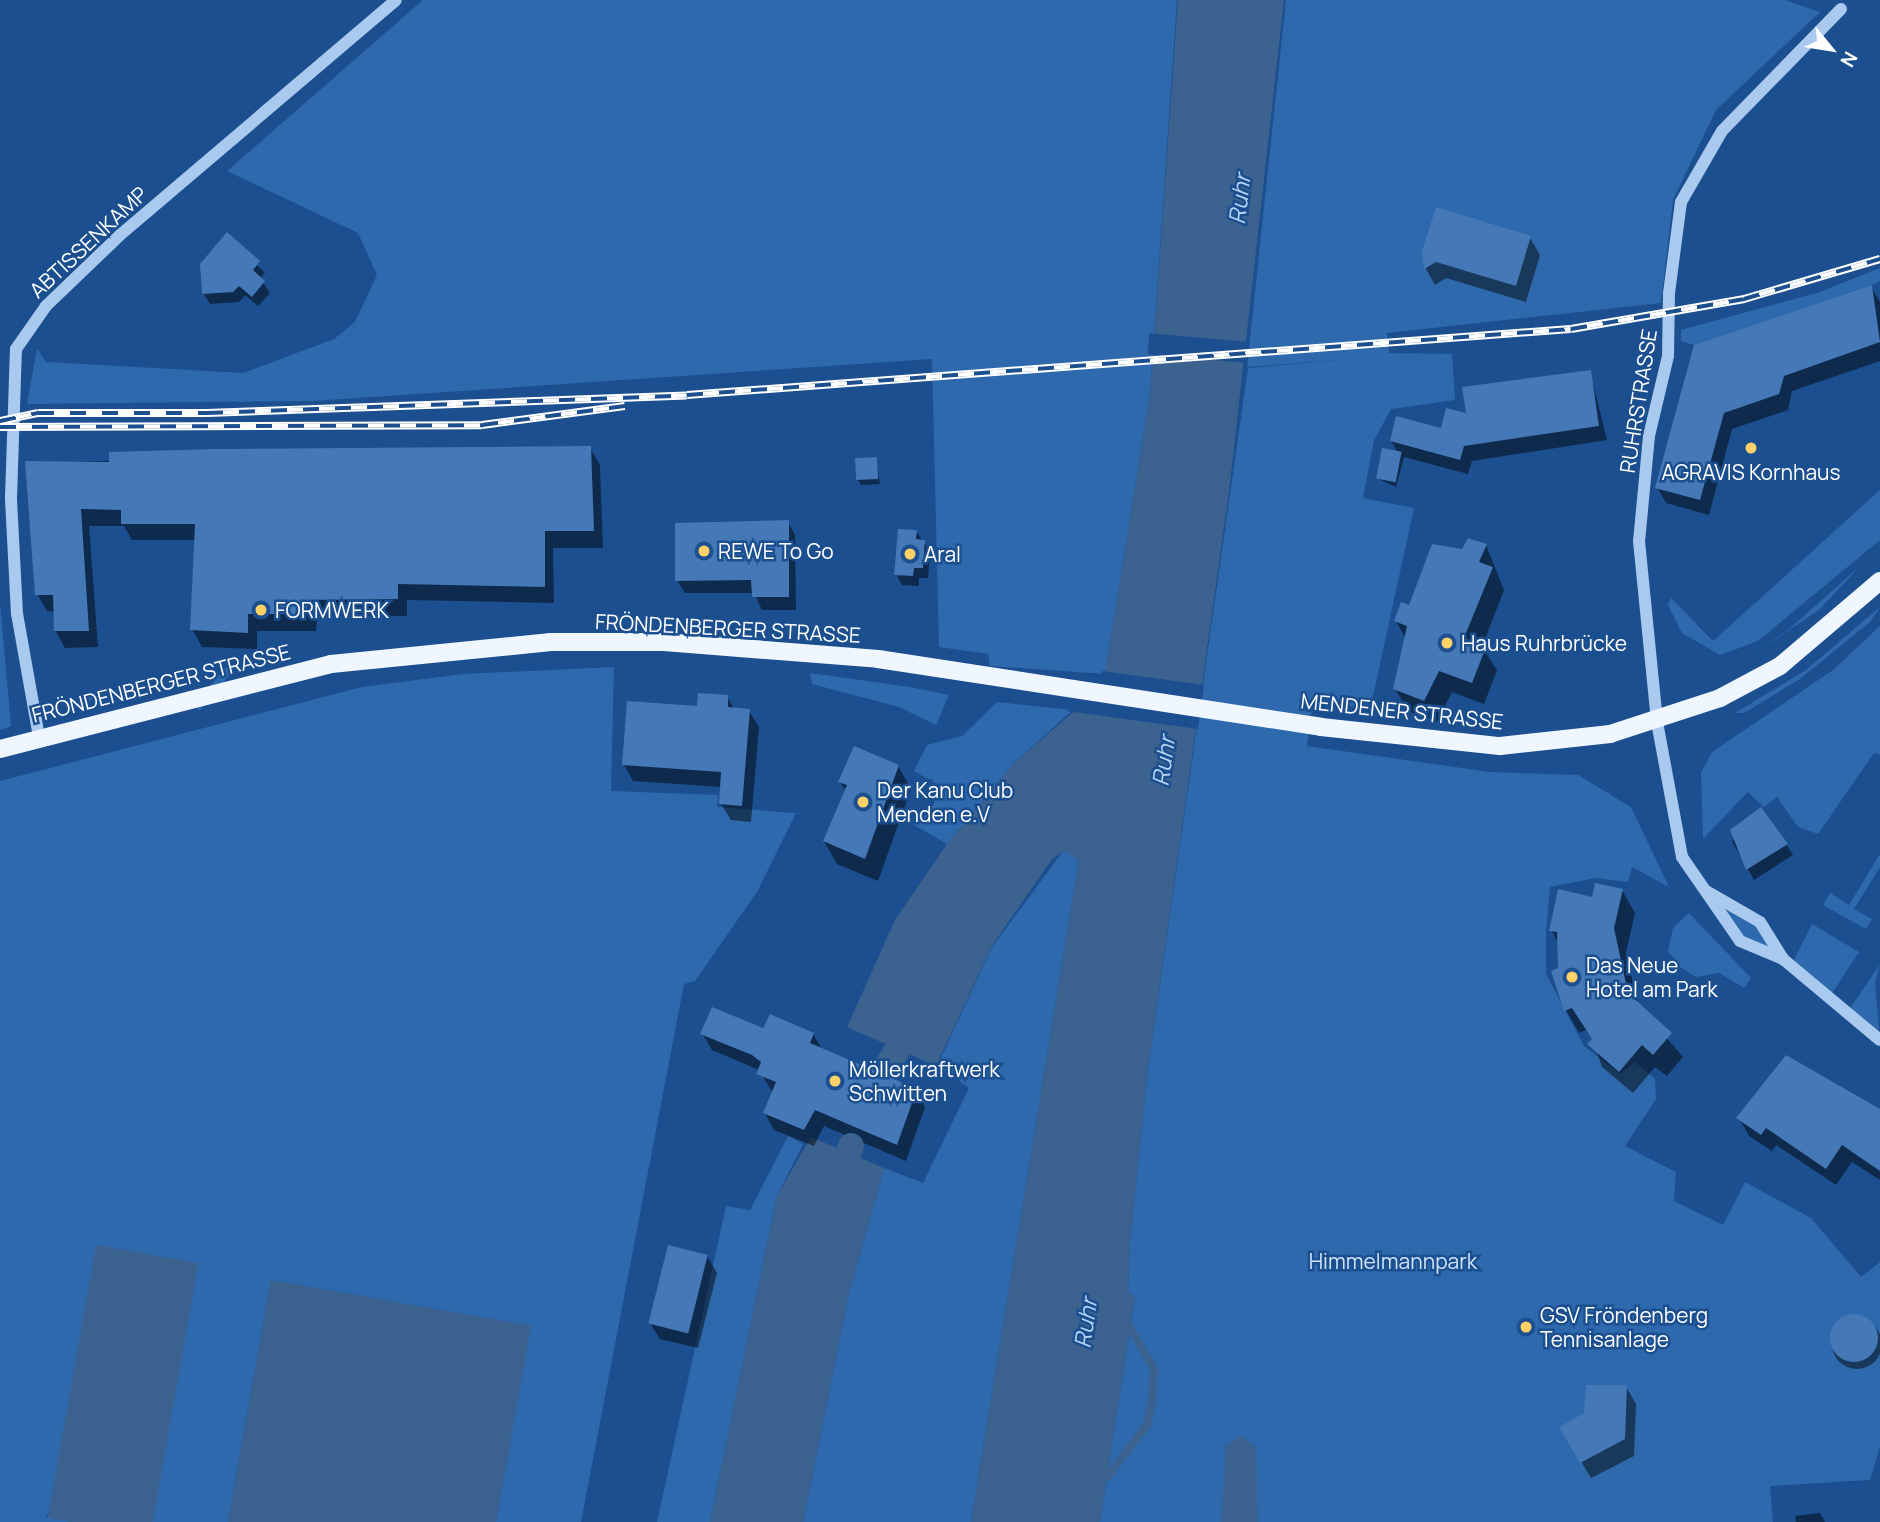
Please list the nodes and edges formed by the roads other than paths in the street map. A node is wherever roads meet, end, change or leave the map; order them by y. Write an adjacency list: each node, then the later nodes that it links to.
1 (396, 0): 6 (street, ABTISSENKAMP)
2 (1842, 9): 5 (street, RUHRSTRASSE)
3 (1880, 581): 5 (main road, MENDENER STRASSE)
4 (1168, 703): 5 (main road, MENDENER STRASSE); 6 (main road, FRÖNDENBERGER STRASSE)
5 (1657, 722): 8 (street, RUHRSTRASSE)
6 (38, 737): 7 (main road, FRÖNDENBERGER STRASSE)
7 (0, 749)
8 (1706, 891): 9 (street, RUHRSTRASSE); 9 (street, RUHRSTRASSE)
9 (1783, 959): 10 (street, RUHRSTRASSE)
10 (1880, 1040)

